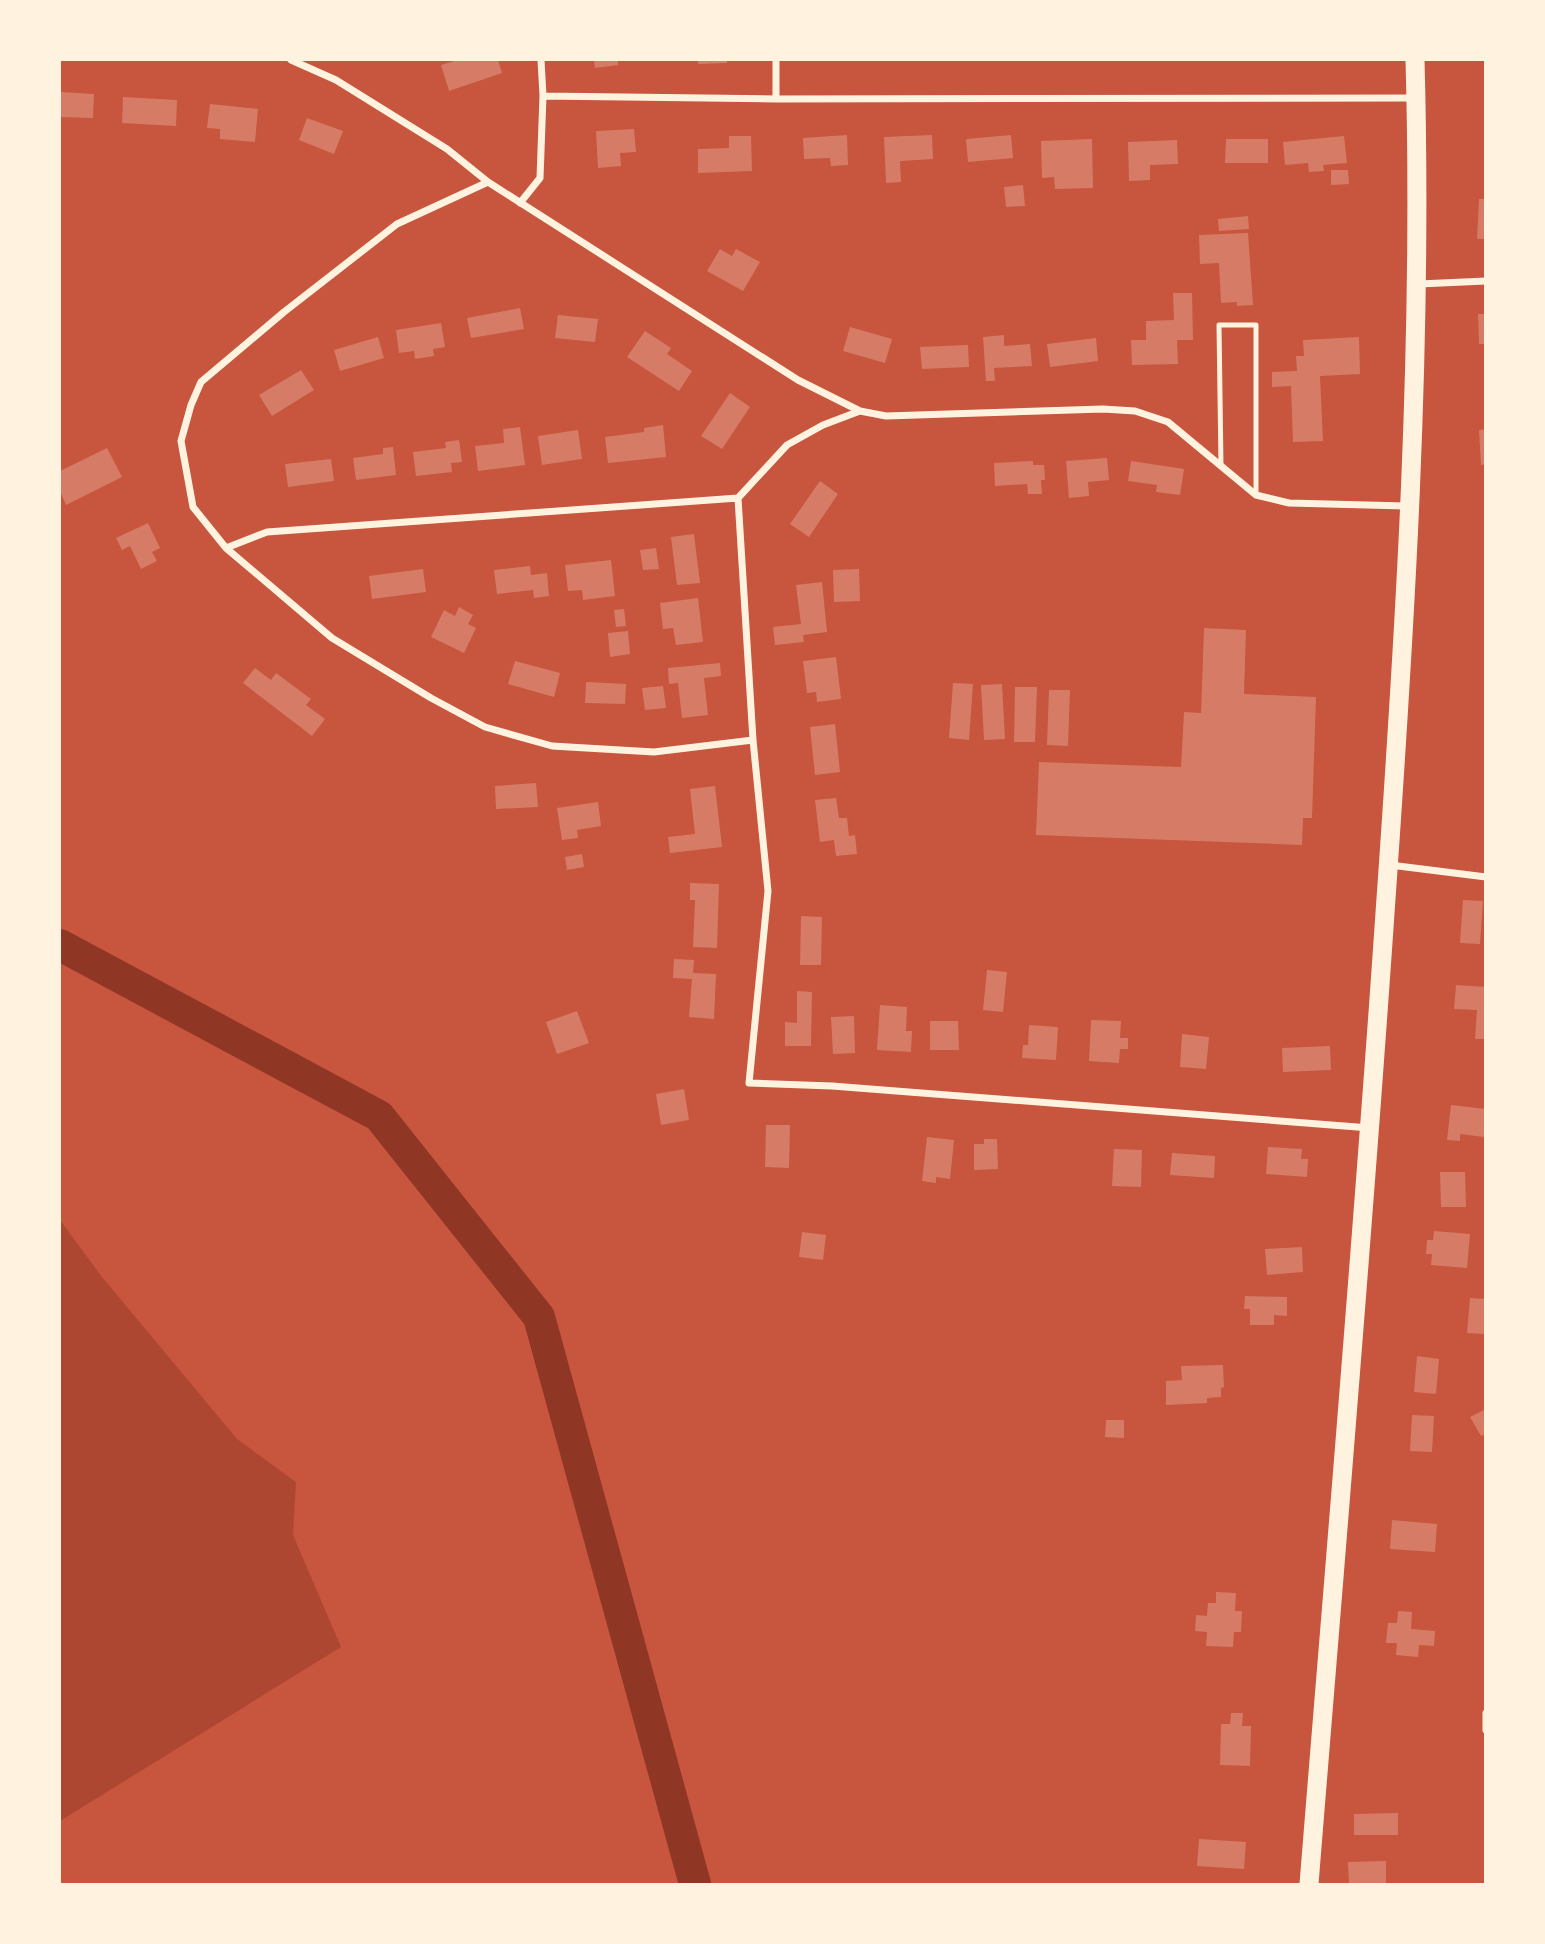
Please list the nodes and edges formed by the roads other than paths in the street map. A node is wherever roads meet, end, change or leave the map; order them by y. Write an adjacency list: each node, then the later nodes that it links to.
1 (291, 60): 8 (street)
2 (541, 60): 5 (street)
3 (776, 60): 7 (street)
4 (1415, 60): 6 (highway)
5 (543, 96): 7 (street); 9 (street)
6 (1416, 98): 7 (street); 11 (highway)
7 (776, 99)
8 (488, 182): 9 (street); 17 (street)
9 (520, 203): 12 (street)
10 (1486, 281): 11 (street)
11 (1418, 284): 16 (highway)
12 (860, 411): 13 (street); 15 (street)
13 (1221, 466): 14 (street); 14 (lane)
14 (1256, 495): 16 (street)
15 (738, 498): 17 (street); 18 (street)
16 (1410, 506): 19 (highway)
17 (226, 548): 18 (street)
18 (753, 740): 21 (street)
19 (1389, 865): 20 (street); 21 (highway)
20 (1486, 877)
21 (1370, 1128): 24 (highway)
22 (1486, 1713): 23 (street)
23 (1486, 1730)
24 (1309, 1885)

